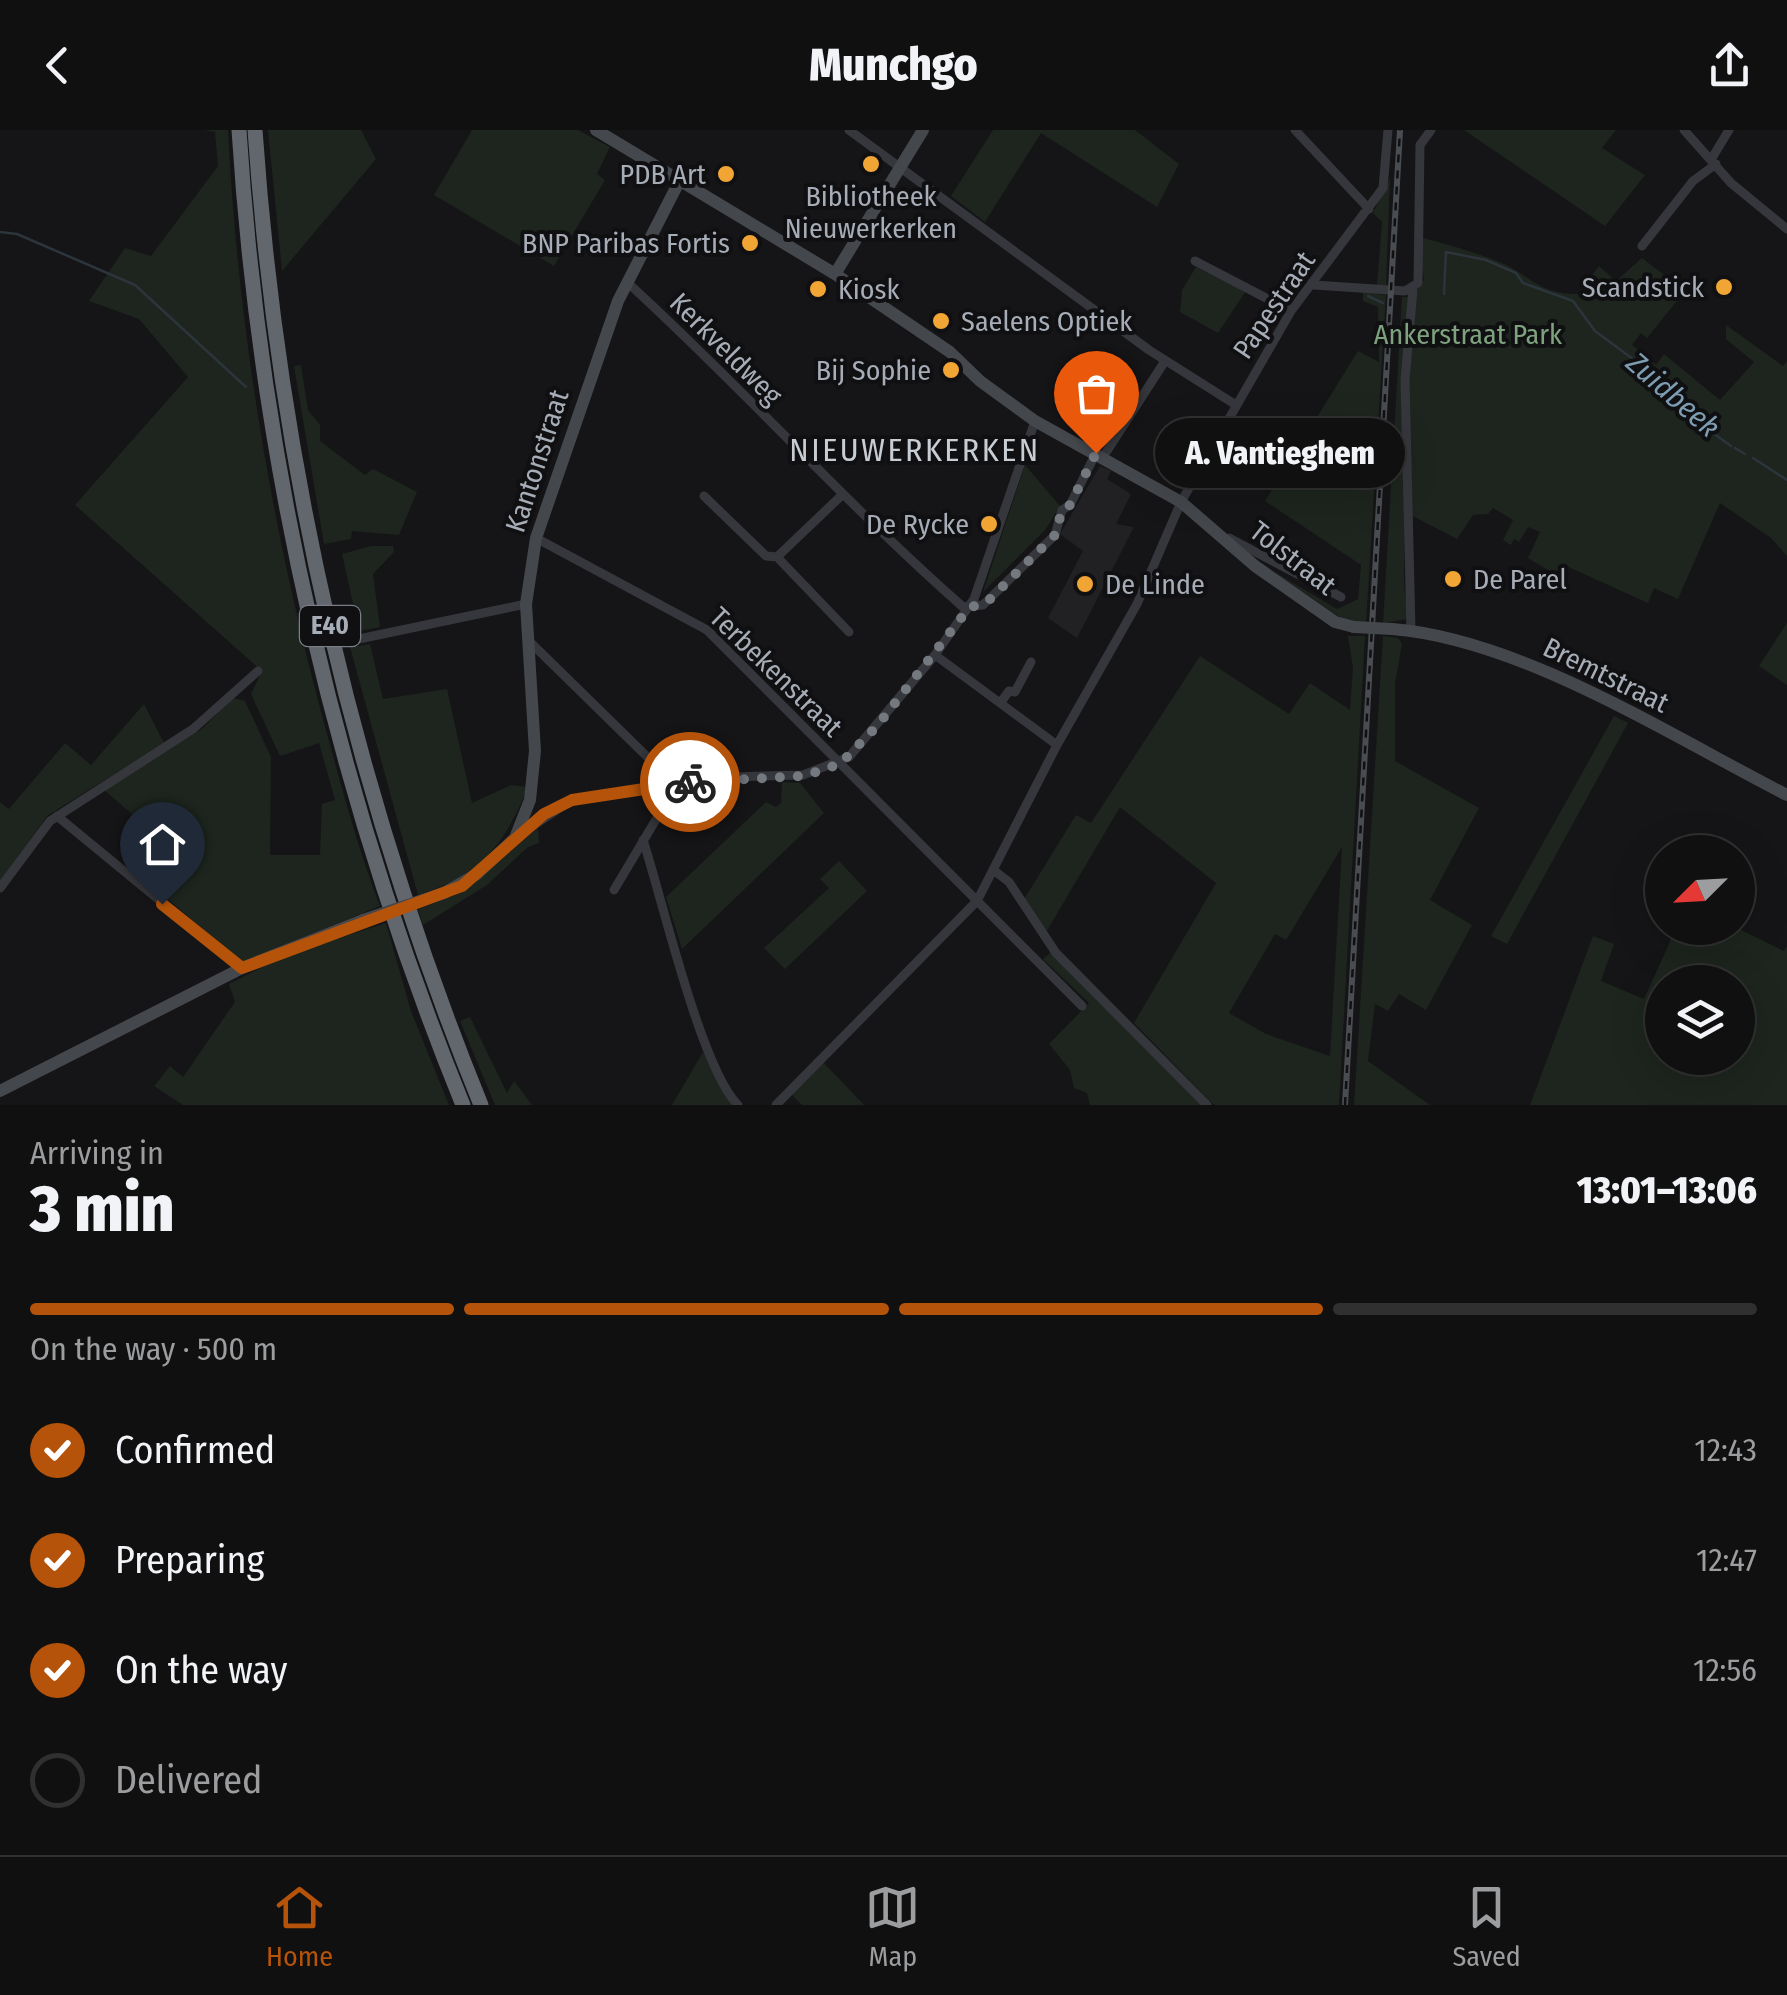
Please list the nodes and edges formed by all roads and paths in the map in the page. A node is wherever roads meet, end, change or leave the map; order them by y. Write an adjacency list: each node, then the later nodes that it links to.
1 (238, 130): 62 (highway, E40)
2 (255, 130): 63 (highway, E40)
3 (596, 130): 13 (street, Tolstraat)
4 (849, 130): 12 (street)
5 (923, 130): 12 (street)
6 (1294, 130): 14 (street)
7 (1388, 130): 14 (street, Papestraat)
8 (1431, 130): 21 (street)
9 (1684, 130): 11 (street)
10 (1729, 130): 11 (street)
11 (1714, 161): 15 (street); 16 (street)
12 (901, 166): 18 (street); 23 (street)
13 (681, 178): 18 (street, Tolstraat); 19 (street, Kantonstraat)
14 (1369, 208): 20 (street, Papestraat)
15 (1787, 229)
16 (1642, 246)
17 (1195, 261): 22 (street)
18 (834, 274): 25 (street, Tolstraat)
19 (628, 283): 27 (street, Kerkveldweg); 31 (street, Kantonstraat)
20 (1314, 285): 21 (street); 22 (street, Papestraat)
21 (1413, 289): 37 (street)
22 (1291, 311): 24 (street, Papestraat)
23 (1165, 361): 24 (street); 26 (street)
24 (1236, 406): 29 (street, Papestraat)
25 (1035, 421): 26 (street, Tolstraat); 35 (street)
26 (1099, 455): 29 (street, Tolstraat); 35 (street)
27 (842, 495): 32 (street); 35 (street, Kerkveldweg)
28 (704, 496): 32 (street)
29 (1181, 502): 30 (street, Tolstraat); 45 (street, Papestraat)
30 (1222, 534): 33 (street, Tolstraat); 36 (street, Tolstraat, bridge)
31 (536, 538): 34 (street, Kantonstraat); 46 (street, Terbekenstraat)
32 (776, 557): 38 (street)
33 (1341, 597)
34 (526, 604): 39 (street); 40 (street, Kantonstraat)
35 (969, 608): 41 (street)
36 (1392, 629): 37 (street, Bremtstraat)
37 (1411, 631): 49 (street, Bremtstraat)
38 (848, 632)
39 (354, 640)
40 (528, 640): 48 (street); 50 (street, Kantonstraat)
41 (935, 656): 44 (street); 46 (street)
42 (1032, 662): 44 (street)
43 (258, 671): 52 (street)
44 (1001, 702): 45 (street)
45 (1057, 745): 55 (street, Papestraat)
46 (840, 764): 47 (street); 58 (street, Terbekenstraat)
47 (696, 782): 48 (street); 54 (street)
48 (676, 784): 51 (street)
49 (1787, 794)
50 (530, 800): 51 (street); 53 (street, Kantonstraat)
51 (544, 814): 53 (street)
52 (57, 816): 56 (street); 59 (street)
53 (515, 838): 59 (street, bridge)
54 (643, 840): 57 (street); 64 (street)
55 (996, 872): 58 (street, Papestraat); 66 (street)
56 (0, 888)
57 (614, 890)
58 (978, 901): 60 (street, Terbekenstraat); 65 (street, Papestraat)
59 (242, 968): 61 (street)
60 (1082, 1006)
61 (0, 1091)
62 (462, 1105)
63 (481, 1105)
64 (738, 1105)
65 (776, 1105)
66 (1208, 1105)

